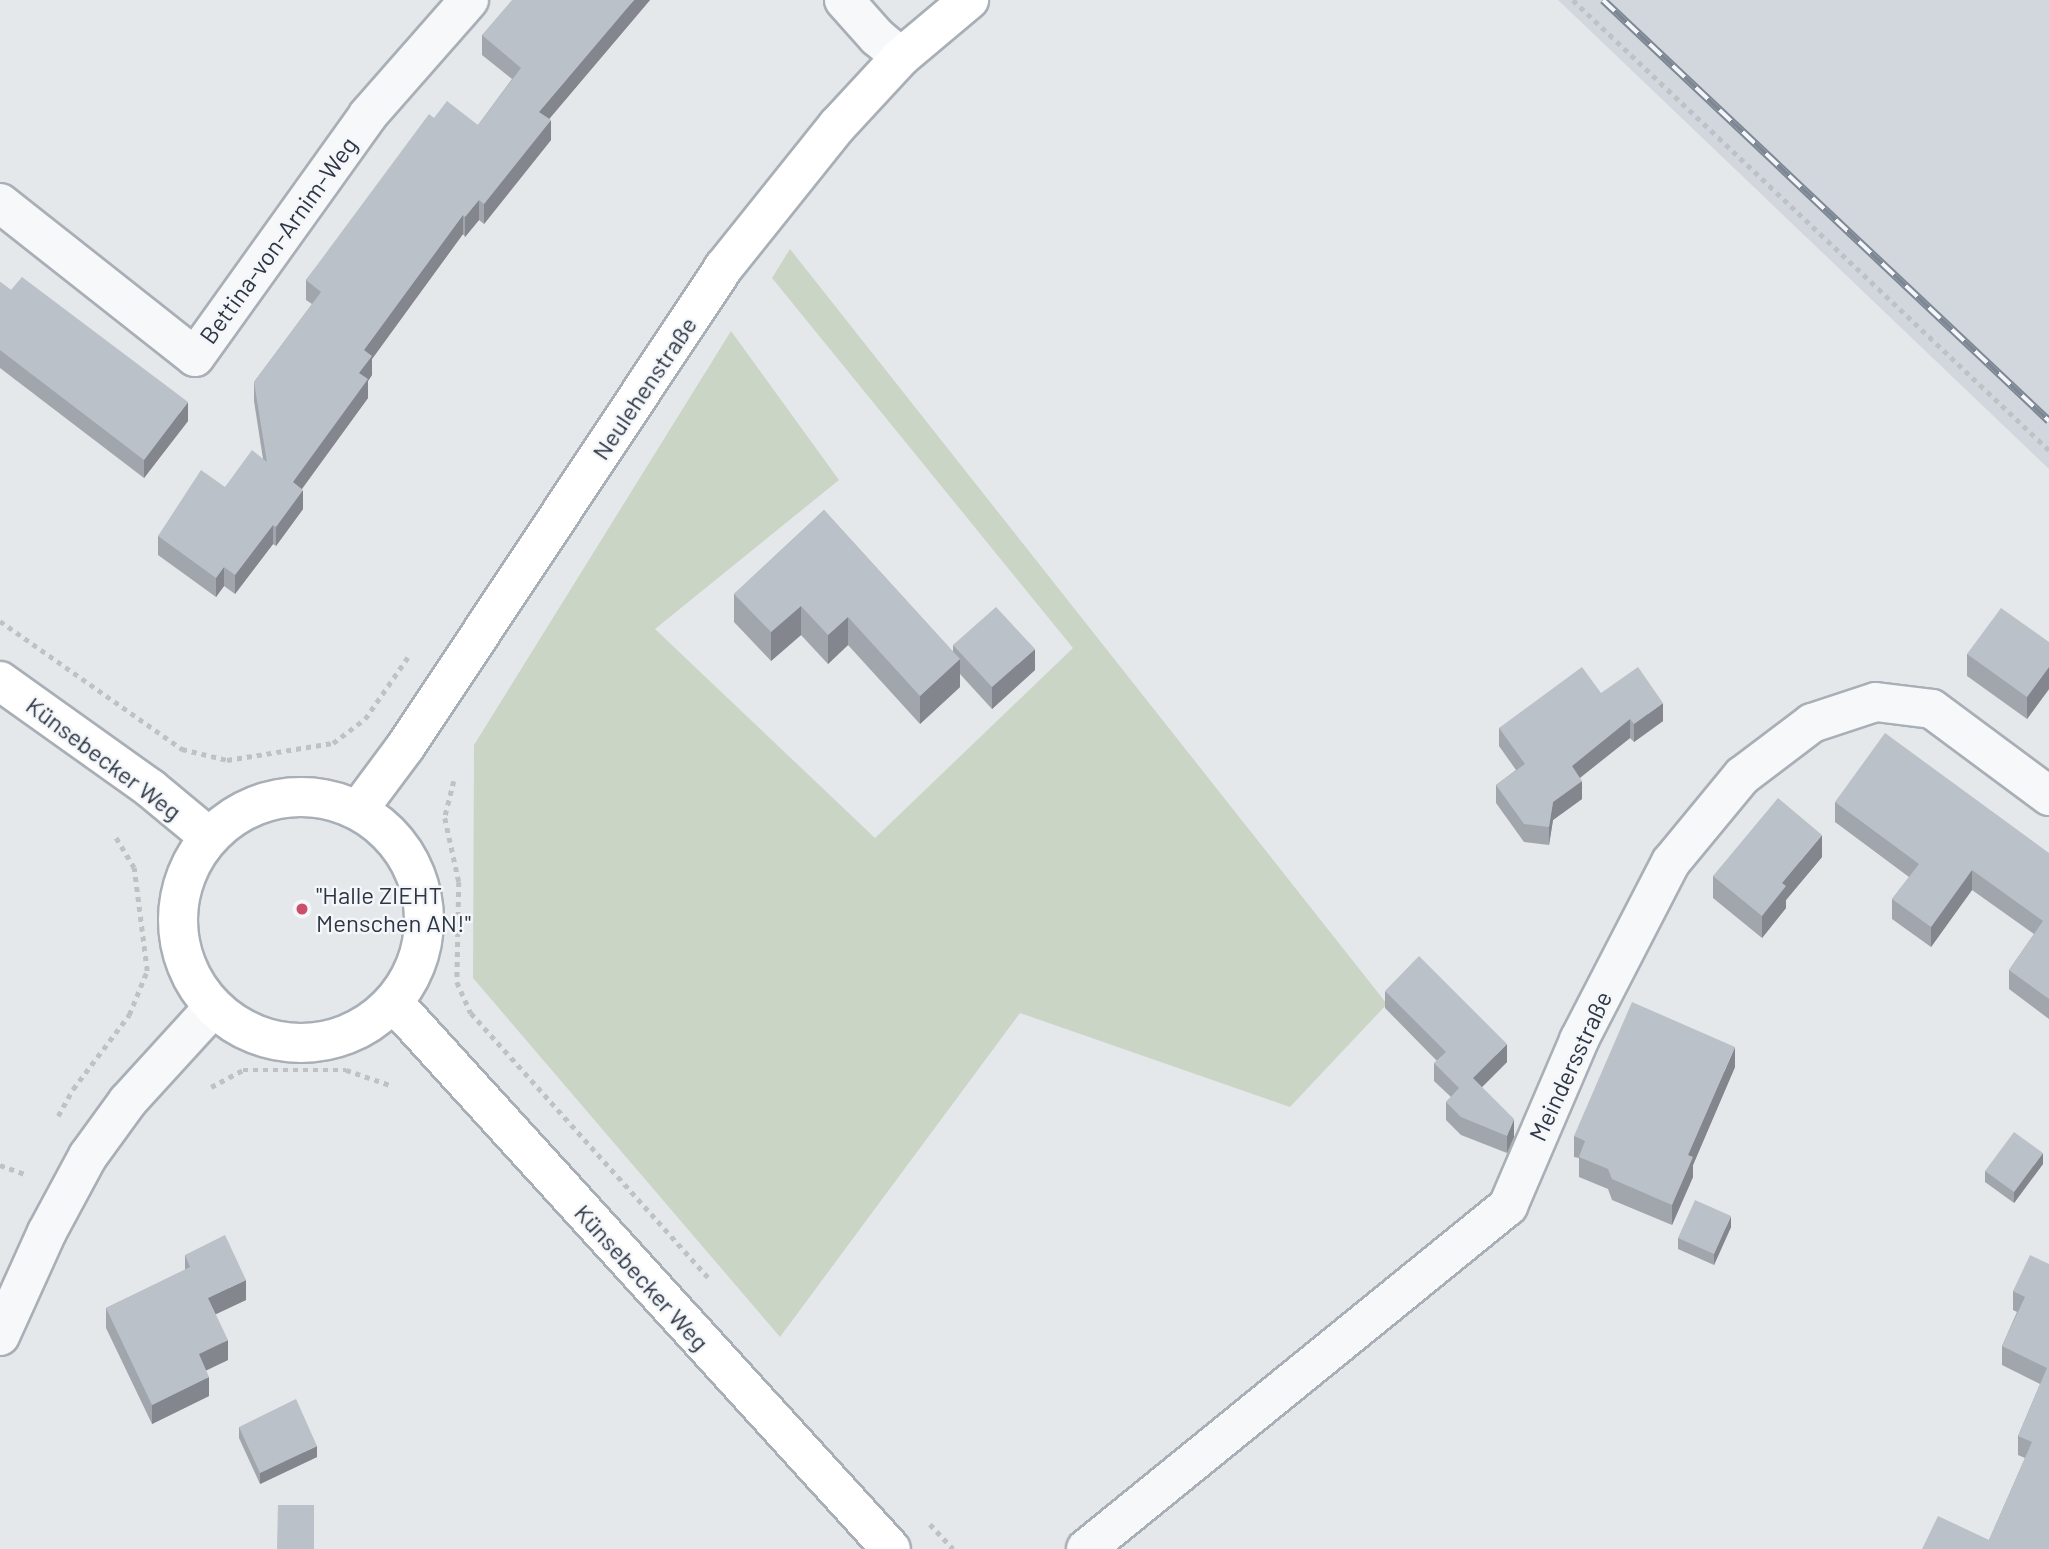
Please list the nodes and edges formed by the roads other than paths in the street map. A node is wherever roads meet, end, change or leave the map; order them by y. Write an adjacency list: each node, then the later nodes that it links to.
1 (469, 0): 5 (street, Bettina-von-Arnim-Weg)
2 (844, 0): 4 (street)
3 (969, 0): 4 (street, Neulehenstraße)
4 (901, 57): 8 (street, Neulehenstraße)
5 (0, 203)
6 (0, 681): 9 (street, Künsebecker Weg)
7 (2049, 796): 14 (street, Meindersstraße)
8 (359, 809): 9 (street); 10 (street)
9 (208, 836): 11 (street)
10 (394, 1003): 11 (street); 13 (street, Künsebecker Weg)
11 (213, 1008): 12 (street)
12 (0, 1336)
13 (891, 1549)
14 (1086, 1549)

